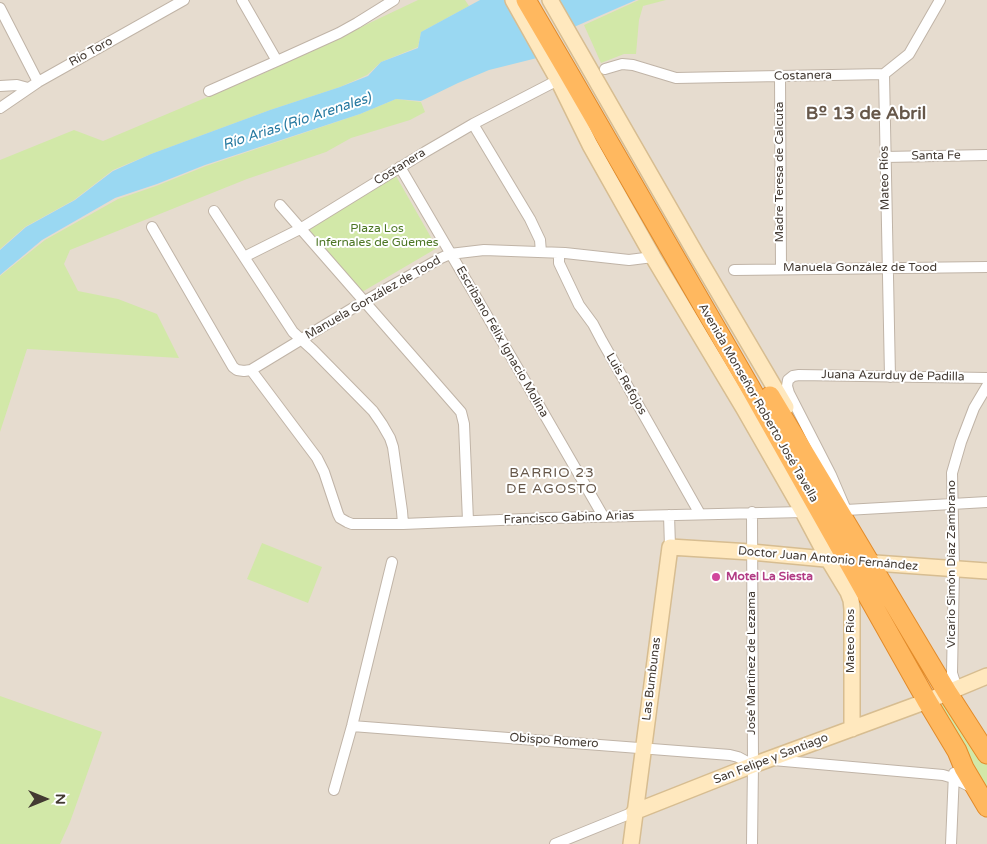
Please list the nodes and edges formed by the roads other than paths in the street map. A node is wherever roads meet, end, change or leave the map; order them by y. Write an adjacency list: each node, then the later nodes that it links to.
1 (184, 0): 15 (street, Río Toro)
2 (242, 0): 10 (street)
3 (394, 0): 10 (street)
4 (513, 0): 11 (street)
5 (526, 0): 11 (highway, Avenida Monseñor Roberto José Tavella)
6 (539, 0): 11 (highway, Avenida Monseñor Roberto José Tavella)
7 (550, 0): 11 (street)
8 (940, 0): 13 (street)
9 (0, 10): 15 (street)
10 (277, 61): 18 (street)
11 (571, 67): 20 (street, Costanera); 31 (street, Mateo Ríos); 45 (street); 56 (highway, Avenida Monseñor Roberto José Tavella); 58 (highway, Avenida Monseñor Roberto José Tavella)
12 (605, 69): 14 (street, Costanera)
13 (884, 74): 14 (street, Costanera); 22 (street, Mateo Ríos)
14 (780, 76): 34 (street, Madre Teresa de Calcuta)
15 (38, 82): 17 (street, Río Toro)
16 (0, 86): 17 (street)
17 (28, 88): 19 (street, Río Toro)
18 (209, 91)
19 (0, 108)
20 (473, 124): 23 (street, Costanera); 28 (street)
21 (987, 155): 22 (street, Santa Fe)
22 (885, 157): 35 (street, Mateo Ríos)
23 (400, 167): 27 (street, Costanera); 30 (street, Escribano Félix Ignacio Molina)
24 (280, 206): 27 (street)
25 (214, 211): 32 (street)
26 (152, 227): 39 (street)
27 (300, 229): 32 (street, Costanera); 37 (street)
28 (541, 252): 29 (street, Manuela González de Tood); 30 (street, Manuela González de Tood)
29 (559, 253): 31 (street, Manuela González de Tood); 49 (street, Luis Refojos)
30 (450, 254): 37 (street, Manuela González de Tood); 50 (street, Escribano Félix Ignacio Molina)
31 (653, 257): 47 (street, Mateo Ríos)
32 (244, 258): 38 (street)
33 (987, 267): 35 (street, Manuela González de Tood)
34 (781, 268): 35 (street, Manuela González de Tood); 36 (street, Manuela González de Tood)
35 (887, 268): 40 (street, Mateo Ríos)
36 (734, 270)
37 (363, 302): 38 (street, Manuela González de Tood); 51 (street)
38 (302, 340): 39 (street, Manuela González de Tood); 52 (street)
39 (251, 370): 52 (street, Francisco Gabino Arias)
40 (890, 377): 41 (street, Juana Azurduy de Padilla); 45 (street, Juana Azurduy de Padilla)
41 (987, 378)
42 (987, 386): 44 (street, Vicario Simón Díaz Zambrano)
43 (987, 502): 44 (street)
44 (954, 504): 45 (street); 59 (street, Vicario Simón Díaz Zambrano)
45 (846, 510): 58 (street)
46 (752, 512): 47 (street, Francisco Gabino Arias); 49 (street, Francisco Gabino Arias); 54 (street, José Martínez de Lezama)
47 (803, 512): 55 (street, Mateo Ríos)
48 (669, 514): 49 (street, Francisco Gabino Arias); 50 (street, Francisco Gabino Arias); 53 (street, Las Bumbunas)
49 (700, 514)
50 (603, 516): 51 (street, Francisco Gabino Arias)
51 (468, 521): 52 (street, Francisco Gabino Arias)
52 (402, 524)
53 (670, 547): 54 (street, Doctor Juan Antonio Fernández); 66 (street, Las Bumbunas)
54 (751, 552): 55 (street, Doctor Juan Antonio Fernández); 70 (street, José Martínez de Lezama)
55 (828, 559): 56 (street, Doctor Juan Antonio Fernández); 65 (street, Mateo Ríos)
56 (849, 561): 58 (street, Doctor Juan Antonio Fernández); 63 (highway, Avenida Monseñor Roberto José Tavella)
57 (392, 562): 64 (street)
58 (869, 562): 59 (street, Doctor Juan Antonio Fernández); 62 (highway, Avenida Monseñor Roberto José Tavella)
59 (954, 569): 60 (street, Doctor Juan Antonio Fernández); 62 (street, Vicario Simón Díaz Zambrano)
60 (987, 571)
61 (987, 676): 62 (street, San Felipe y Santiago)
62 (952, 690): 63 (street, San Felipe y Santiago); 68 (highway, Avenida Monseñor Roberto José Tavella)
63 (927, 700): 65 (street, San Felipe y Santiago); 67 (highway, Avenida Monseñor Roberto José Tavella)
64 (352, 726): 66 (street, Obispo Romero); 72 (street)
65 (852, 728): 69 (street, San Felipe y Santiago)
66 (643, 748): 70 (street, Obispo Romero); 74 (street, Las Bumbunas)
67 (957, 752): 71 (street); 73 (highway, Avenida Monseñor Roberto José Tavella)
68 (987, 754)
69 (767, 760): 70 (street, San Felipe y Santiago); 71 (street)
70 (753, 765): 74 (street, San Felipe y Santiago); 77 (street, José Martínez de Lezama)
71 (953, 778): 73 (street); 78 (street)
72 (334, 790)
73 (982, 799)
74 (634, 812): 75 (street, San Felipe y Santiago); 76 (street, Las Bumbunas)
75 (555, 844)
76 (631, 844)
77 (752, 844)
78 (951, 844)

